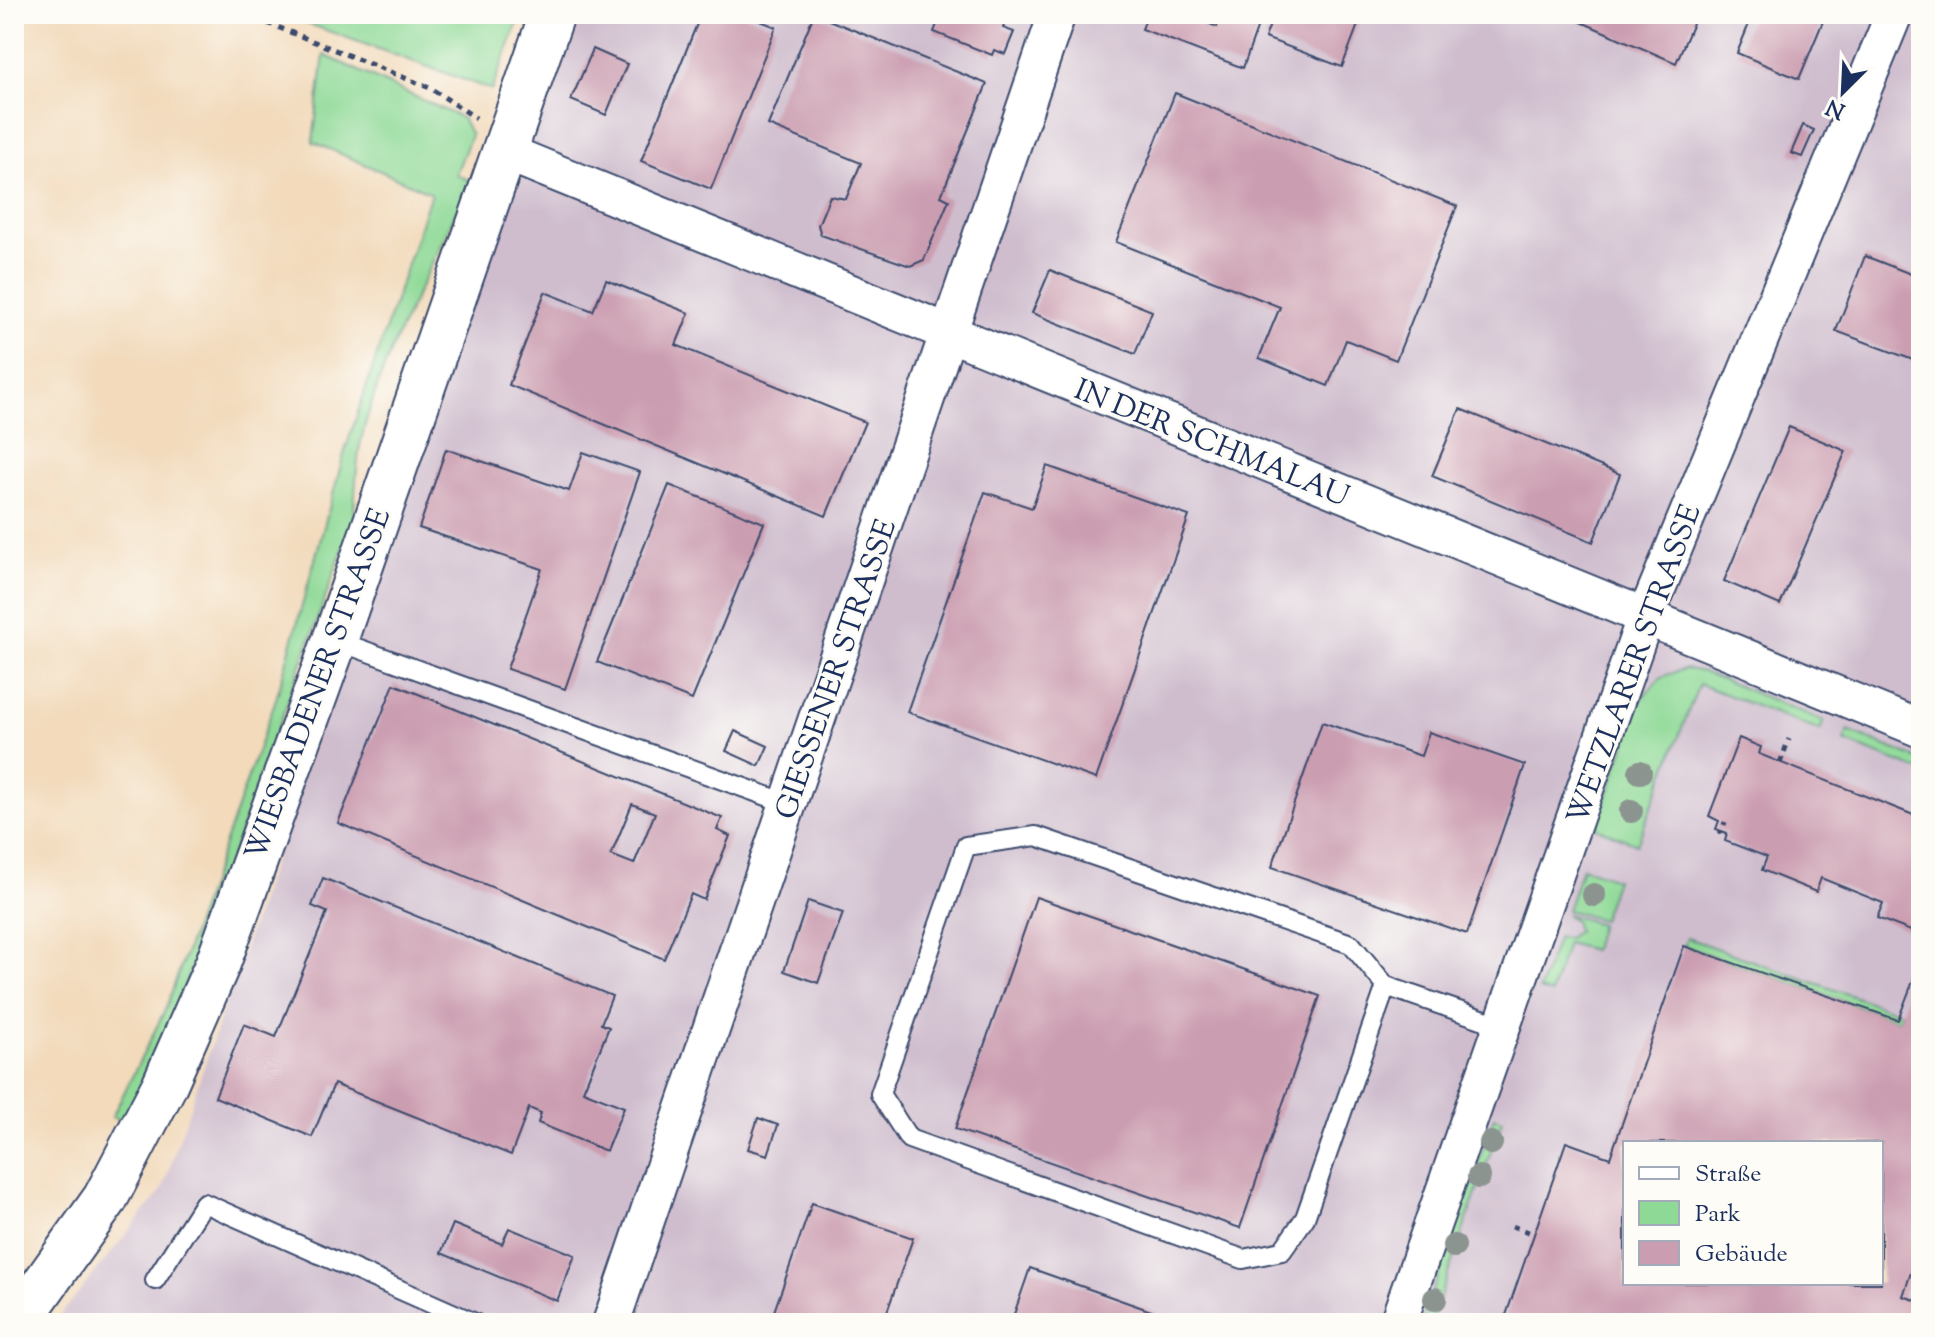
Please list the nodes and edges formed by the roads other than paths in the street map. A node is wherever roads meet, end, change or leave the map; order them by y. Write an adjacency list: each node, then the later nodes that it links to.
1 (552, 14): 4 (main road, WIESBADENER STRASSE)
2 (1057, 14): 5 (street, GIESSENER STRASSE)
3 (1894, 14): 6 (street, WETZLARER STRASSE)
4 (505, 152): 5 (street, IN DER SCHMALAU); 7 (main road, WIESBADENER STRASSE)
5 (949, 335): 6 (street, IN DER SCHMALAU); 9 (street, GIESSENER STRASSE)
6 (1645, 618): 8 (street, IN DER SCHMALAU); 11 (street, WETZLARER STRASSE)
7 (335, 640): 9 (lane); 13 (main road, WIESBADENER STRASSE)
8 (1921, 729)
9 (789, 804): 15 (street, GIESSENER STRASSE)
10 (1386, 986): 10 (lane); 11 (lane)
11 (1502, 1026): 16 (street, WETZLARER STRASSE)
12 (155, 1280): 14 (lane)
13 (17, 1323)
14 (475, 1323)
15 (611, 1323)
16 (1398, 1323)

